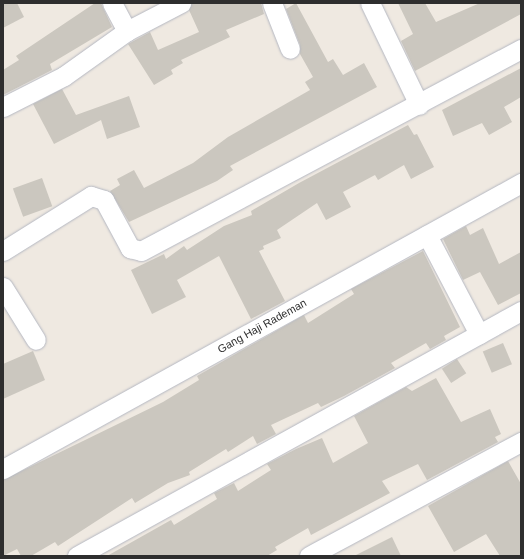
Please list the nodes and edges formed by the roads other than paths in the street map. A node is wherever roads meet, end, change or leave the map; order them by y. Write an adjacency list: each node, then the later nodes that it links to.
1 (112, 3): 5 (street)
2 (181, 3): 5 (street)
3 (272, 3): 6 (street)
4 (370, 3): 8 (street)
5 (127, 31): 9 (street)
6 (290, 49)
7 (521, 49): 8 (street)
8 (419, 105): 12 (street)
9 (3, 107)
10 (521, 183): 11 (street, Gang Haji Rademan)
11 (427, 235): 15 (street); 18 (street, Gang Haji Rademan)
12 (3, 251)
13 (3, 287): 16 (street)
14 (521, 311): 15 (street)
15 (479, 334): 19 (street)
16 (36, 340)
17 (521, 442): 20 (street)
18 (3, 469)
19 (77, 556)
20 (309, 556)

